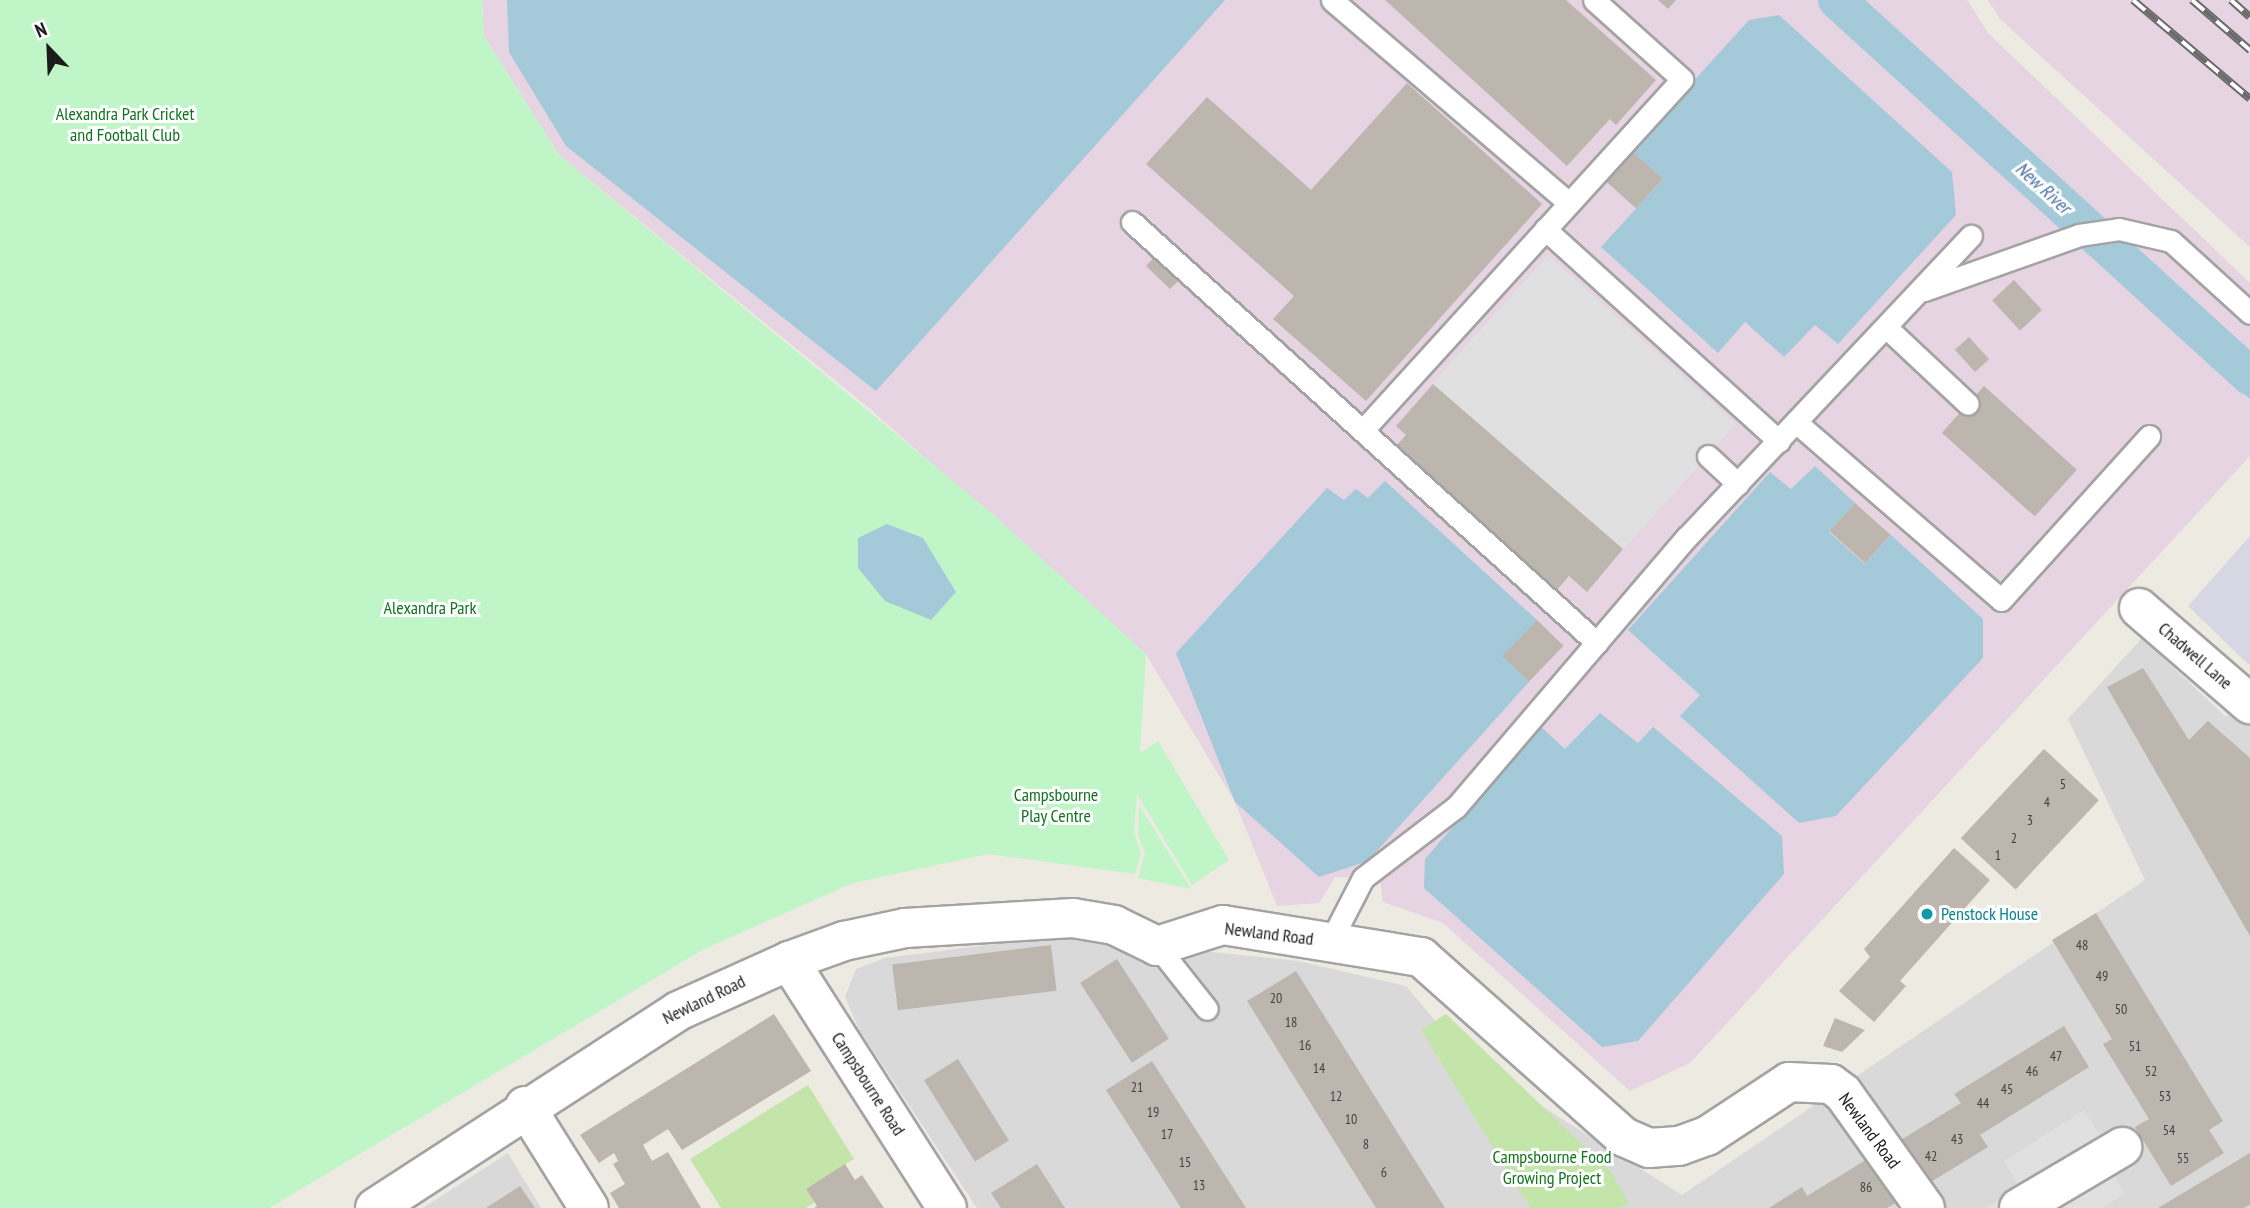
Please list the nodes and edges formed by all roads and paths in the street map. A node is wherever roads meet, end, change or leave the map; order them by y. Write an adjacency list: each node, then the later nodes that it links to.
1 (1332, 0): 3 (lane)
2 (1594, 0): 3 (lane)
3 (1569, 203): 5 (lane)
4 (1132, 222): 12 (lane)
5 (1545, 229): 12 (lane); 14 (lane)
6 (1971, 236): 7 (lane)
7 (1922, 291): 8 (lane); 9 (lane)
8 (2250, 313)
9 (1886, 327): 10 (lane); 11 (lane)
10 (1968, 404)
11 (1797, 423): 13 (lane); 14 (lane)
12 (1363, 430): 18 (lane)
13 (2149, 436)
14 (1779, 442): 16 (lane)
15 (1708, 456): 16 (lane)
16 (1738, 484): 18 (lane)
17 (2139, 608): 19 (street, Chadwell Lane)
18 (1597, 642): 20 (lane)
19 (2250, 704)
20 (1330, 942): 21 (street, Newland Road); 29 (street, Newland Road)
21 (1157, 946): 22 (street, Newland Road); 23 (lane)
22 (789, 961): 24 (street, Newland Road); 28 (street, Campsbourne Road)
23 (1207, 1009)
24 (525, 1106): 26 (street, Newland Road); 27 (street)
25 (2122, 1147): 30 (street)
26 (375, 1208)
27 (589, 1208)
28 (947, 1208)
29 (1925, 1208)
30 (2019, 1208)

